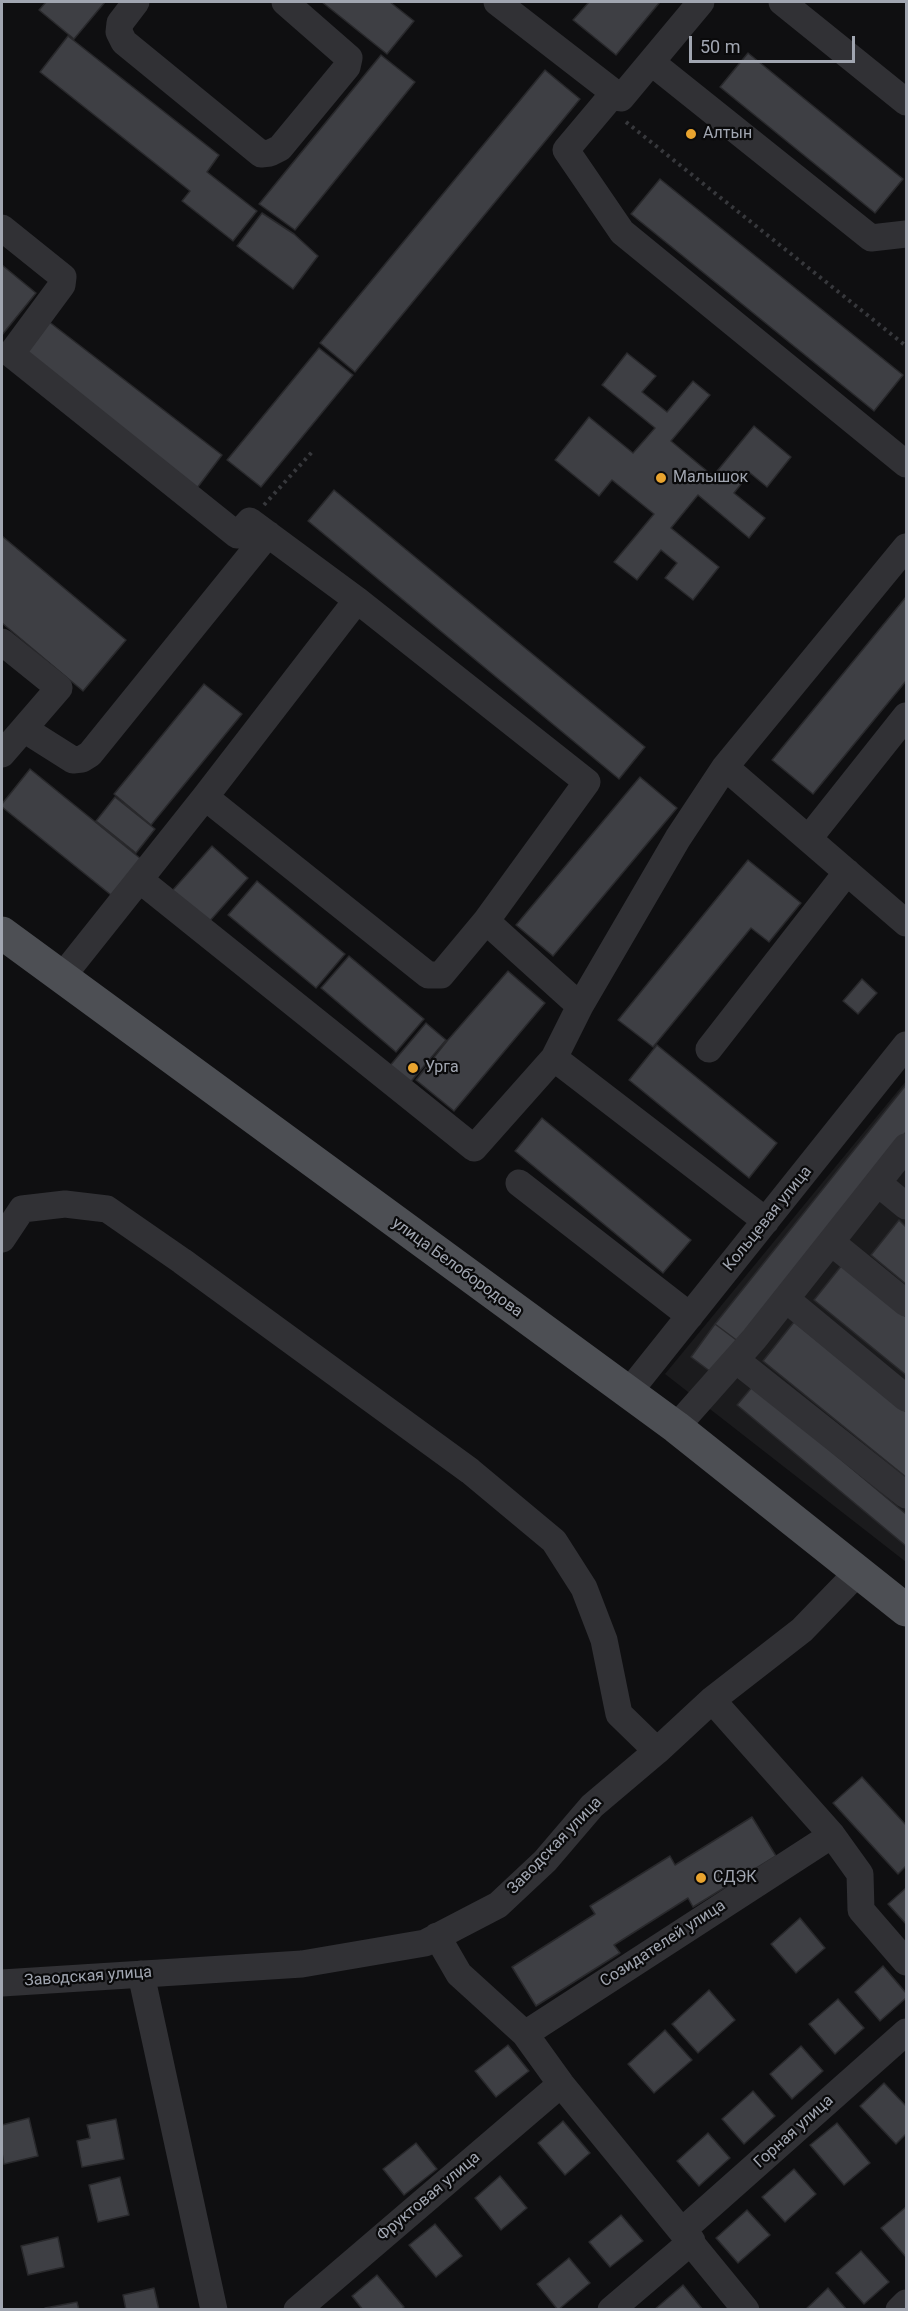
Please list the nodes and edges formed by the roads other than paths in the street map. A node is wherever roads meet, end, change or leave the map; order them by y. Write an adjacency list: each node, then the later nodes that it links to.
1 (136, 2): 2 (street)
2 (285, 2)
3 (497, 2): 7 (street)
4 (701, 2): 6 (street)
5 (782, 2): 8 (street)
6 (651, 62): 7 (street); 10 (street)
7 (609, 99): 12 (street)
8 (906, 102)
9 (2, 228): 11 (street)
10 (906, 234)
11 (6, 359): 13 (street)
12 (903, 453)
13 (259, 527): 15 (street); 18 (street)
14 (906, 547): 20 (street)
15 (357, 600): 21 (street); 25 (street)
16 (2, 642): 18 (street)
17 (906, 716): 22 (street)
18 (24, 729): 19 (street)
19 (2, 754)
20 (725, 767): 22 (street); 29 (street)
21 (205, 797): 24 (street); 25 (street)
22 (809, 838): 23 (street)
23 (848, 872): 26 (street); 31 (street)
24 (140, 880): 28 (street); 32 (street)
25 (486, 921): 29 (street)
26 (906, 923)
27 (2, 933): 28 (main road, улица Белобородова)
28 (61, 978): 44 (main road, улица Белобородова)
29 (580, 1006): 32 (street)
30 (906, 1045): 37 (street, Кольцевая улица)
31 (709, 1049)
32 (554, 1058): 37 (street)
33 (906, 1147): 35 (street)
34 (519, 1183): 42 (street)
35 (878, 1183): 36 (street); 39 (street)
36 (906, 1206)
37 (766, 1221): 42 (street, Кольцевая улица)
38 (2, 1239): 51 (street)
39 (831, 1242): 40 (street); 41 (street)
40 (786, 1299): 43 (street); 45 (street)
41 (906, 1303)
42 (690, 1316): 44 (street, Кольцевая улица)
43 (736, 1360): 46 (street); 47 (street)
44 (628, 1393): 46 (main road, улица Белобородова)
45 (906, 1398)
46 (676, 1426): 48 (main road, улица Белобородова)
47 (906, 1495)
48 (859, 1571): 49 (main road, улица Белобородова); 50 (street, Заводская улица)
49 (906, 1610)
50 (712, 1700): 51 (street, Заводская улица); 52 (street)
51 (657, 1751): 53 (street, Заводская улица)
52 (831, 1836): 54 (street); 58 (street, Созидателей улица)
53 (437, 1936): 55 (street, Заводская улица); 58 (street)
54 (906, 1962)
55 (141, 1974): 56 (street, Заводская улица); 62 (street)
56 (2, 1983)
57 (906, 2032): 60 (street, Горная улица)
58 (525, 2034): 59 (street)
59 (561, 2084): 60 (street); 63 (street, Фруктовая улица)
60 (687, 2236): 64 (street, Горная улица); 65 (street)
61 (906, 2302): 66 (street)
62 (214, 2310)
63 (297, 2310)
64 (611, 2310)
65 (746, 2310)
66 (899, 2310)

